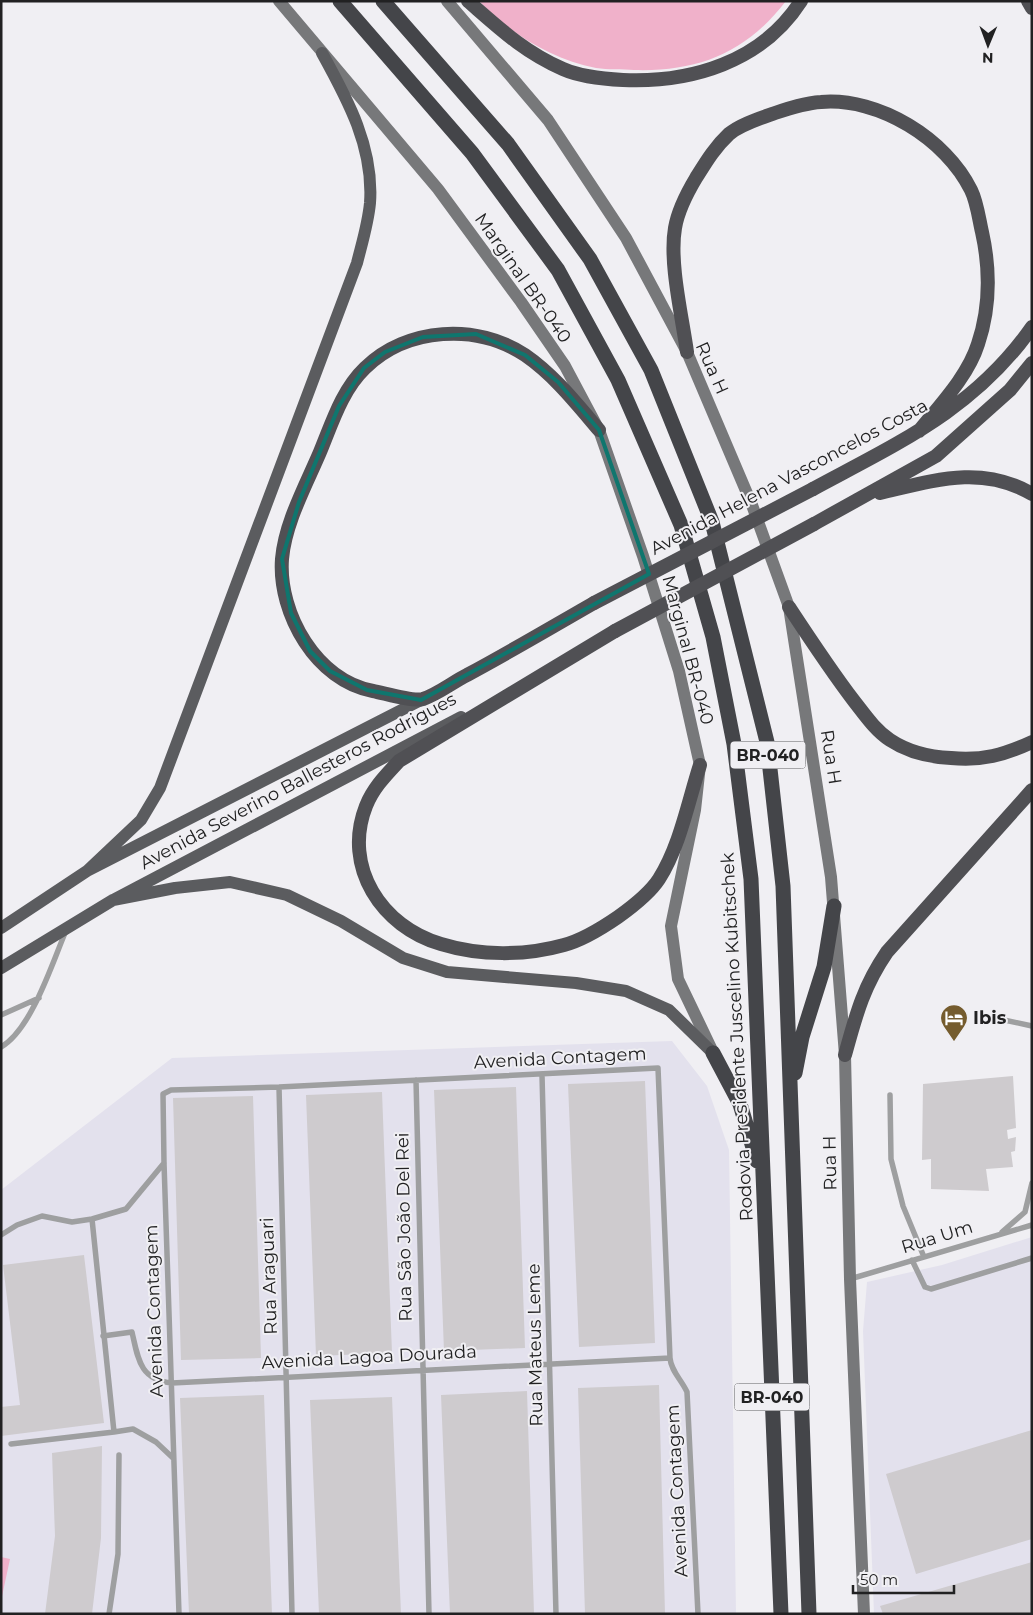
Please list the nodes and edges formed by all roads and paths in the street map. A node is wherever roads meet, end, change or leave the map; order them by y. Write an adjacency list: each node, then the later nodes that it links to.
1 (279, 1): 9 (main road, Marginal BR-040)
2 (340, 1): 43 (highway, Rodovia Presidente Juscelino Kubitschek / BR-040)
3 (383, 1): 41 (highway, BR-040)
4 (447, 1): 11 (main road, Rua H)
5 (468, 1): 6 (highway)
6 (801, 1)
7 (1028, 1): 8 (highway)
8 (1032, 8)
9 (322, 53): 13 (main road, Marginal BR-040); 24 (main road)
10 (1032, 327): 14 (highway, Avenida Helena Vasconcelos Costa)
11 (687, 352): 14 (highway); 18 (main road, Rua H)
12 (1032, 363): 16 (highway)
13 (598, 430): 20 (highway); 22 (main road, Marginal BR-040)
14 (920, 431): 17 (highway, Avenida Helena Vasconcelos Costa, bridge)
15 (1032, 494): 16 (highway)
16 (863, 497): 19 (highway, Avenida Severino Ballesteros Rodrigues, bridge)
17 (594, 603): 20 (highway, Avenida Severino Ballesteros Rodrigues)
18 (789, 607): 21 (highway); 26 (main road, Rua H)
19 (545, 672): 22 (highway); 25 (main road, Avenida Severino Ballesteros Rodrigues)
20 (421, 700): 24 (main road, Avenida Severino Ballesteros Rodrigues)
21 (1032, 742)
22 (700, 765): 35 (main road, Marginal BR-040)
23 (1032, 790): 36 (highway)
24 (87, 871): 27 (main road, Avenida Severino Ballesteros Rodrigues)
25 (113, 900): 28 (main road, Avenida Severino Ballesteros Rodrigues); 35 (main road)
26 (834, 906): 36 (main road, Rua H); 41 (highway)
27 (1, 928)
28 (67, 928): 29 (main road, Avenida Severino Ballesteros Rodrigues); 30 (lane)
29 (1, 968)
30 (39, 998): 31 (lane); 34 (lane)
31 (1, 1015)
32 (995, 1018): 33 (lane)
33 (1032, 1026)
34 (1, 1047)
35 (713, 1053): 43 (highway)
36 (845, 1055): 52 (main road, Rua H)
37 (542, 1075): 38 (lane, Avenida Contagem); 54 (lane, Avenida Contagem); 55 (lane, Rua Mateus Leme)
38 (416, 1080): 39 (lane, Avenida Contagem); 56 (lane, Rua São João Del Rei)
39 (278, 1088): 42 (lane, Avenida Contagem); 57 (lane, Rua Araguari)
40 (890, 1095): 49 (lane)
41 (790, 1099): 70 (highway, BR-040)
42 (164, 1163): 45 (lane, Avenida Contagem); 58 (lane, Avenida Contagem)
43 (763, 1181): 69 (highway, Rodovia Presidente Juscelino Kubitschek / BR-040)
44 (1032, 1183): 47 (lane)
45 (92, 1219): 48 (lane, Avenida Contagem); 53 (lane)
46 (1032, 1225): 47 (lane, Rua Um)
47 (1001, 1234): 49 (lane, Rua Um)
48 (1, 1235)
49 (924, 1256): 51 (lane, Rua Um)
50 (1032, 1258): 51 (lane)
51 (912, 1260): 52 (lane, Rua Um)
52 (850, 1279): 71 (main road, Rua H)
53 (103, 1336): 58 (lane, Avenida Lagoa Dourada); 59 (lane)
54 (670, 1358): 55 (lane, Avenida Lagoa Dourada); 68 (lane, Avenida Contagem)
55 (550, 1364): 56 (lane, Avenida Lagoa Dourada); 67 (lane, Rua Mateus Leme)
56 (422, 1370): 57 (lane, Avenida Lagoa Dourada); 66 (lane, Rua São João Del Rei)
57 (286, 1376): 58 (lane, Avenida Lagoa Dourada); 65 (lane, Rua Araguari)
58 (172, 1383): 62 (lane, Avenida Contagem)
59 (114, 1432): 60 (lane); 62 (lane)
60 (11, 1444)
61 (119, 1455): 63 (lane)
62 (173, 1458): 64 (lane, Avenida Contagem)
63 (108, 1614)
64 (179, 1614)
65 (292, 1614)
66 (429, 1614)
67 (556, 1614)
68 (698, 1614)
69 (781, 1614)
70 (809, 1614)
71 (864, 1614)

